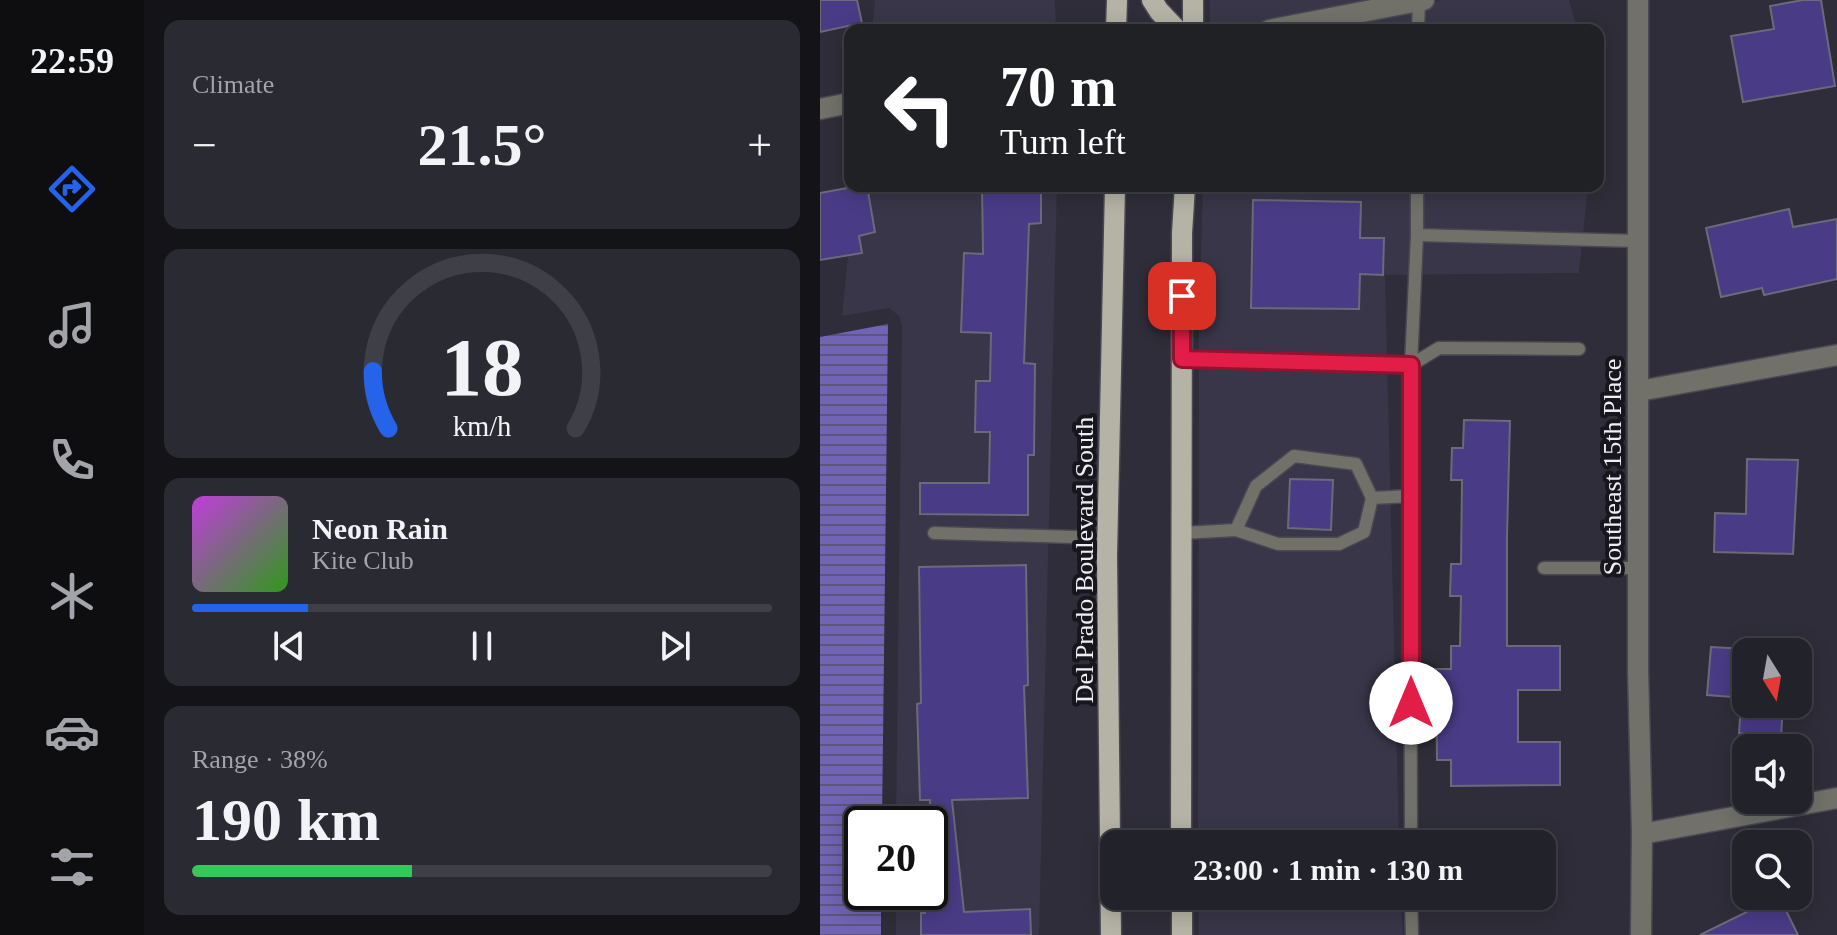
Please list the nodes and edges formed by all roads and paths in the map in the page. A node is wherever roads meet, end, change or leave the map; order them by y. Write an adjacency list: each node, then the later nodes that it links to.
1 (1117, 0): 7 (main road)
2 (1152, 0): 8 (main road)
3 (1193, 0): 9 (main road)
4 (1638, 0): 17 (street, Southeast 15th Place)
5 (1422, 1): 6 (street); 10 (lane)
6 (1343, 22)
7 (1116, 24)
8 (1171, 24)
9 (1193, 24)
10 (1419, 24)
11 (844, 104): 12 (street)
12 (820, 109)
13 (1115, 192): 28 (main road, Del Prado Boulevard South)
14 (1185, 192): 20 (main road)
15 (1417, 192): 16 (lane)
16 (1417, 235): 17 (lane); 21 (lane)
17 (1638, 241): 22 (street, Southeast 15th Place)
18 (1579, 349): 21 (lane)
19 (1837, 355): 22 (street)
20 (1182, 359): 21 (lane); 27 (main road)
21 (1411, 365): 23 (lane)
22 (1639, 391): 30 (street, Southeast 15th Place)
23 (1410, 496): 24 (lane); 33 (lane)
24 (1372, 498): 25 (lane); 25 (lane)
25 (1236, 530): 27 (lane)
26 (934, 533): 28 (lane)
27 (1182, 533): 32 (main road)
28 (1108, 538): 37 (main road, Del Prado Boulevard South)
29 (1544, 568): 30 (lane)
30 (1638, 568): 34 (street, Southeast 15th Place)
31 (1837, 798): 34 (street)
32 (1181, 830)
33 (1411, 830)
34 (1642, 834): 40 (street, Southeast 15th Place)
35 (1182, 910): 38 (main road)
36 (1411, 910): 39 (lane)
37 (1111, 935)
38 (1182, 935)
39 (1412, 935)
40 (1641, 935)

